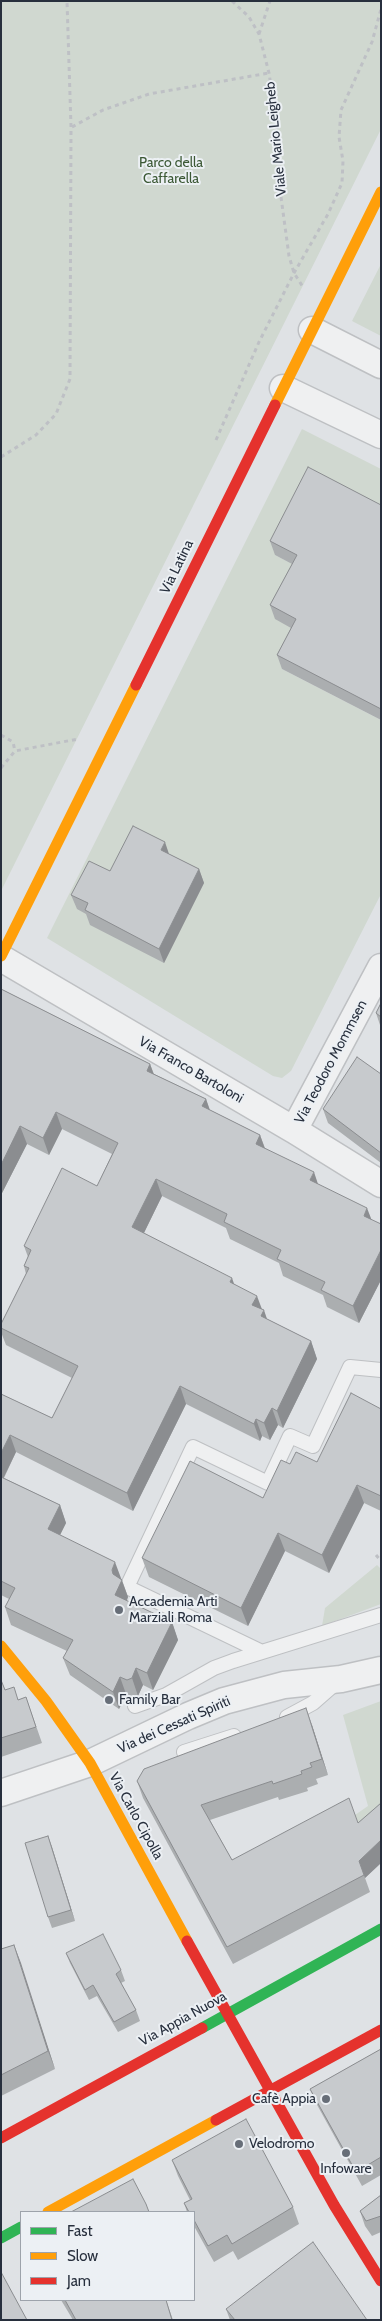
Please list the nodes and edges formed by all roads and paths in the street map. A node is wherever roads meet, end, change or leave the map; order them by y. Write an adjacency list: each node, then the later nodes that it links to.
1 (68, 1): 7 (path)
2 (270, 1): 5 (path)
3 (235, 2): 5 (path, Viale Mario Leigheb)
4 (381, 9): 9 (path)
5 (260, 34): 6 (path, Viale Mario Leigheb)
6 (269, 73): 7 (path); 9 (path, Viale Mario Leigheb)
7 (71, 127): 16 (path)
8 (381, 192): 11 (street, Via Latina)
9 (294, 273): 10 (path, Viale Mario Leigheb); 15 (path)
10 (302, 286)
11 (312, 330): 12 (street); 13 (street, Via Latina)
12 (381, 365)
13 (283, 388): 14 (street); 21 (street, Via Latina)
14 (381, 435)
15 (216, 440)
16 (1, 457)
17 (1, 735): 19 (path)
18 (79, 739): 19 (path)
19 (16, 750): 20 (path)
20 (1, 768)
21 (1, 957): 23 (street, Via Franco Bartoloni)
22 (381, 967): 23 (street, Via Teodoro Mommsen)
23 (294, 1130): 24 (street, Via Franco Bartoloni)
24 (381, 1184)
25 (381, 1370): 30 (lane)
26 (376, 1555): 27 (path)
27 (381, 1560)
28 (381, 1616): 30 (lane)
29 (1, 1646): 37 (street, Via Carlo Cipolla)
30 (262, 1652): 33 (lane)
31 (381, 1670): 32 (street, Via dei Cessati Spiriti)
32 (341, 1678): 34 (lane); 37 (street, Via dei Cessati Spiriti)
33 (135, 1706)
34 (272, 1723)
35 (246, 1732): 36 (lane)
36 (184, 1752)
37 (90, 1763): 38 (street, Via dei Cessati Spiriti); 40 (street, Via Carlo Cipolla)
38 (1, 1793)
39 (381, 1929): 40 (street, Via Appia Nuova)
40 (228, 2012): 42 (street, Via Carlo Cipolla); 43 (street, Via Appia Nuova)
41 (381, 2030): 42 (street)
42 (270, 2091): 44 (street); 47 (street, Via Carlo Cipolla)
43 (1, 2138)
44 (50, 2211)
45 (20, 2228): 46 (street)
46 (1, 2238)
47 (381, 2281)

